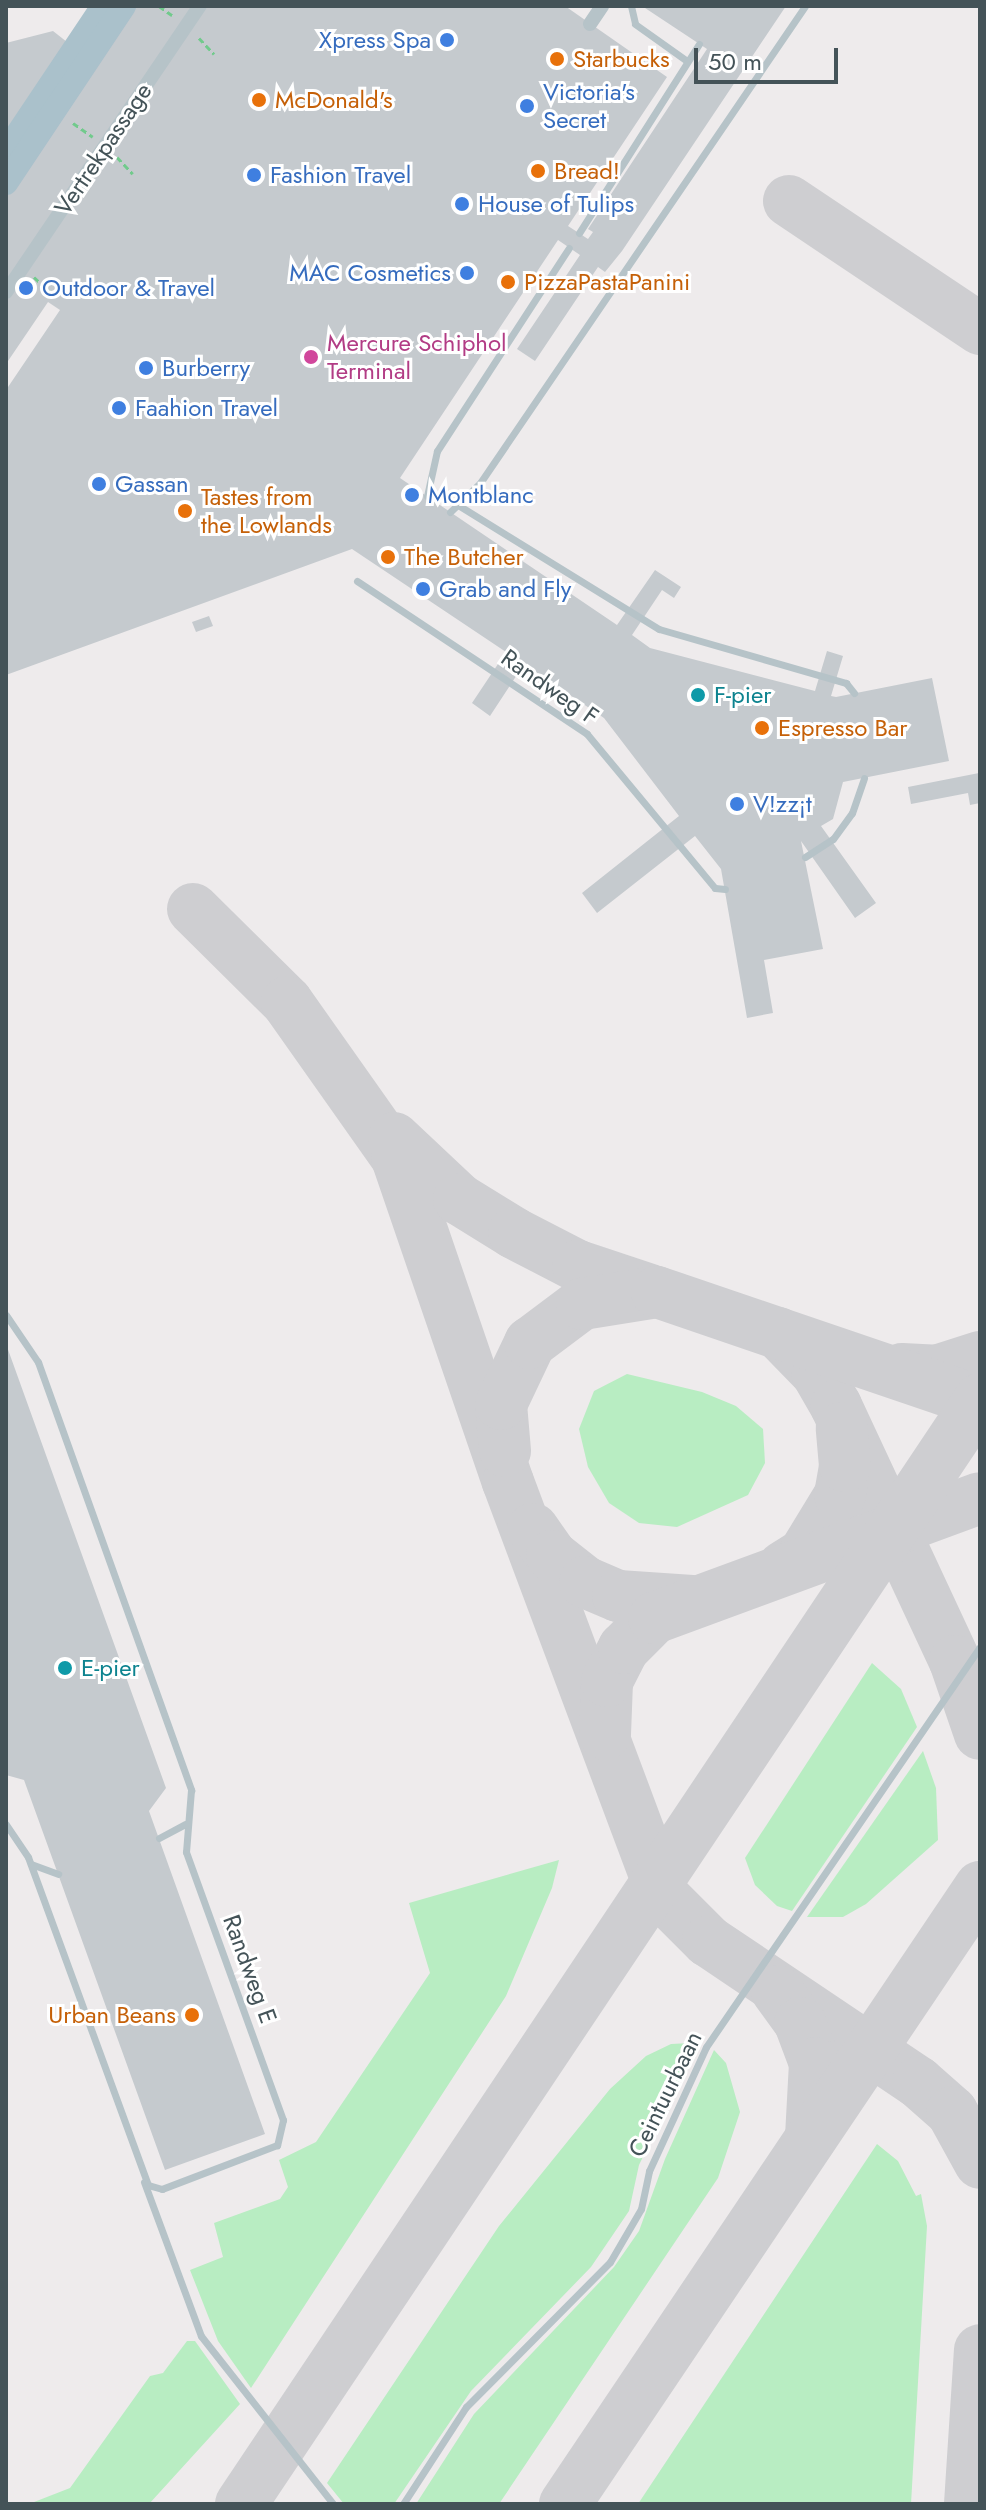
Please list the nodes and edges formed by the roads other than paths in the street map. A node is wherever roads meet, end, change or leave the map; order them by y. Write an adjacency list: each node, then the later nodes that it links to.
1 (103, 6): 10 (main road)
2 (124, 6): 11 (main road)
3 (200, 6): 14 (street, Vertrekpassage)
4 (602, 6): 7 (street)
5 (631, 6): 9 (lane)
6 (805, 6): 16 (lane)
7 (590, 24)
8 (699, 44): 9 (lane)
9 (687, 61): 12 (lane)
10 (6, 151)
11 (6, 183)
12 (579, 233)
13 (569, 248): 15 (lane)
14 (6, 292)
15 (427, 496)
16 (458, 505): 17 (lane); 19 (lane)
17 (450, 512)
18 (357, 581): 22 (lane, Randweg F)
19 (854, 693)
20 (864, 778): 21 (lane)
21 (805, 857)
22 (725, 889)
23 (6, 1315): 26 (lane, Randweg E)
24 (980, 1647): 32 (lane, Ceintuurbaan)
25 (6, 1824): 28 (lane)
26 (185, 1824): 27 (lane); 30 (lane, Randweg E)
27 (159, 1838)
28 (31, 1863): 29 (lane); 30 (lane)
29 (58, 1874)
30 (143, 2179): 31 (lane)
31 (333, 2504)
32 (403, 2504)

